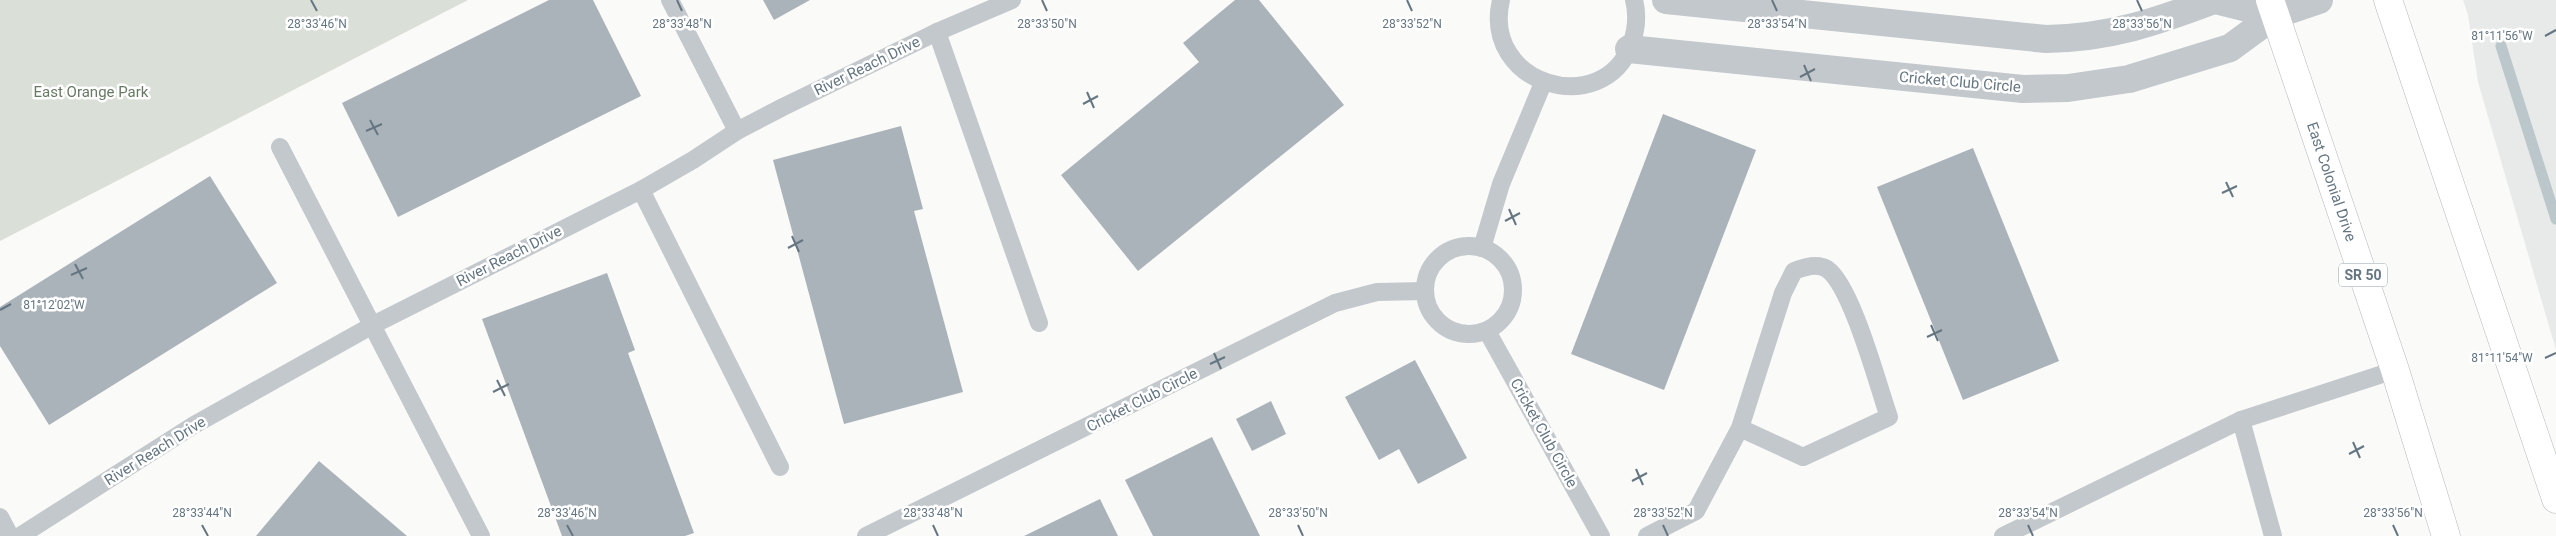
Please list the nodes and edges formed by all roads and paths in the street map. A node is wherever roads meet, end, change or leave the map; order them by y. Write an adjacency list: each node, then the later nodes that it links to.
1 (670, 0): 13 (lane)
2 (1012, 0): 10 (lane, River Reach Drive)
3 (1501, 0): 12 (lane)
4 (1634, 0): 11 (lane)
5 (1666, 0): 6 (street)
6 (2215, 0): 9 (street)
7 (2319, 0): 9 (street)
8 (2388, 0): 25 (highway)
9 (2273, 7): 11 (street, Cricket Club Circle); 21 (highway, East Colonial Drive / SR 50)
10 (937, 32): 13 (lane, River Reach Drive); 18 (lane)
11 (1629, 49): 12 (lane)
12 (1543, 82): 16 (lane)
13 (737, 131): 15 (lane, River Reach Drive)
14 (280, 147): 19 (lane)
15 (641, 190): 19 (lane, River Reach Drive); 24 (lane)
16 (1482, 248): 17 (lane); 20 (lane)
17 (1426, 291): 20 (lane); 30 (lane, Cricket Club Circle)
18 (1039, 323)
19 (373, 324): 28 (lane, River Reach Drive); 29 (lane)
20 (1487, 330): 31 (lane, Cricket Club Circle)
21 (2395, 370): 22 (lane); 35 (highway, East Colonial Drive / SR 50)
22 (2241, 420): 33 (lane); 34 (lane)
23 (1740, 428): 23 (lane); 32 (lane)
24 (780, 467)
25 (2556, 499)
26 (0, 517): 27 (lane)
27 (10, 536)
28 (20, 536)
29 (481, 536)
30 (866, 536)
31 (1601, 536)
32 (1647, 536)
33 (2003, 536)
34 (2273, 536)
35 (2446, 536)

